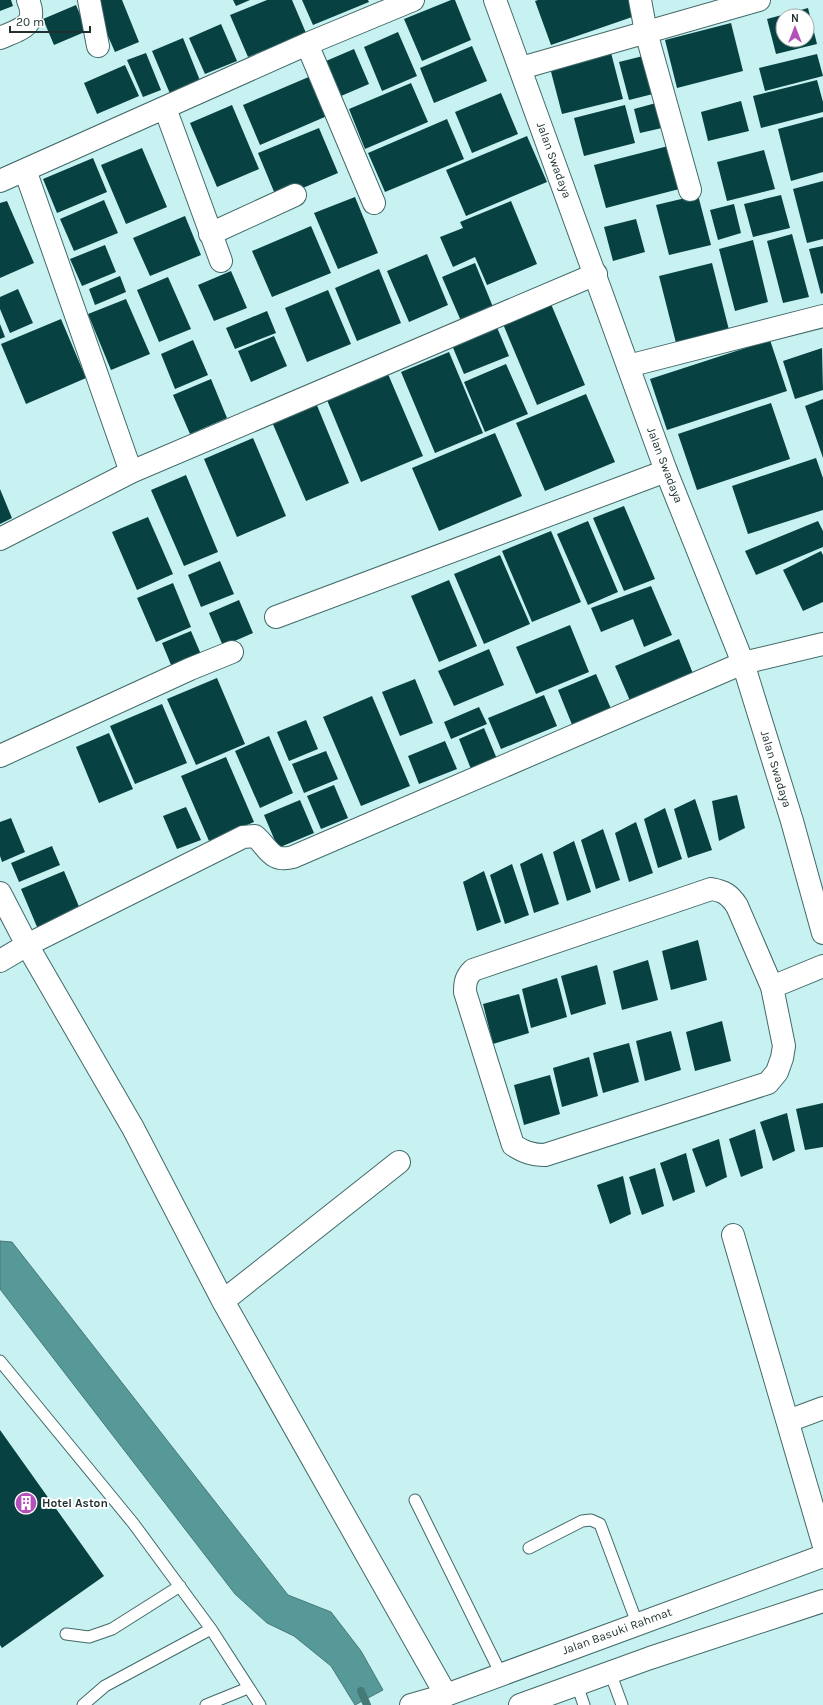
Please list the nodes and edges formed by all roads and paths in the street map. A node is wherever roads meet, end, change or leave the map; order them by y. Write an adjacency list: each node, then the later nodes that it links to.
1 (28, 0): 8 (main road)
2 (89, 0): 10 (main road)
3 (413, 0): 9 (main road)
4 (495, 0): 11 (main road, Jalan Swadaya)
5 (640, 0): 7 (main road)
6 (759, 0): 7 (main road)
7 (646, 32): 11 (main road); 15 (main road)
8 (0, 38)
9 (307, 44): 12 (main road); 17 (main road)
10 (98, 46)
11 (521, 68): 20 (main road, Jalan Swadaya)
12 (165, 108): 13 (main road); 18 (main road)
13 (25, 170): 14 (main road); 24 (main road)
14 (0, 181)
15 (690, 190)
16 (295, 195): 18 (main road)
17 (374, 203)
18 (210, 234): 19 (main road)
19 (221, 261)
20 (596, 274): 22 (main road, Jalan Swadaya); 24 (main road)
21 (823, 316): 22 (main road)
22 (628, 366): 23 (main road, Jalan Swadaya)
23 (666, 471): 26 (main road); 29 (main road, Jalan Swadaya)
24 (131, 472): 25 (main road)
25 (0, 540)
26 (276, 617)
27 (823, 644): 29 (main road)
28 (232, 652): 30 (main road)
29 (743, 663): 32 (main road, Jalan Swadaya); 33 (main road)
30 (0, 756)
31 (0, 893): 33 (main road)
32 (823, 933)
33 (27, 945): 34 (main road); 39 (main road)
34 (0, 961)
35 (823, 966): 36 (main road)
36 (772, 987): 36 (main road)
37 (400, 1162): 39 (main road)
38 (732, 1235): 42 (main road)
39 (223, 1301): 56 (main road)
40 (0, 1361): 47 (lane)
41 (823, 1408): 42 (main road)
42 (788, 1421): 44 (main road)
43 (415, 1500): 53 (lane)
44 (823, 1543)
45 (529, 1548): 49 (lane)
46 (823, 1556): 49 (main road, Jalan Basuki Rahmat)
47 (180, 1586): 50 (lane); 51 (lane)
48 (823, 1601): 52 (main road)
49 (637, 1624): 53 (main road, Jalan Basuki Rahmat)
50 (211, 1629): 55 (lane); 57 (lane)
51 (66, 1634)
52 (610, 1672): 54 (main road); 63 (lane)
53 (501, 1674): 56 (main road, Jalan Basuki Rahmat)
54 (576, 1685): 61 (main road); 62 (lane)
55 (248, 1688): 58 (lane); 59 (lane)
56 (446, 1695): 60 (main road, Jalan Basuki Rahmat)
57 (83, 1705)
58 (206, 1705)
59 (260, 1705)
60 (411, 1705)
61 (520, 1705)
62 (584, 1705)
63 (622, 1705)

